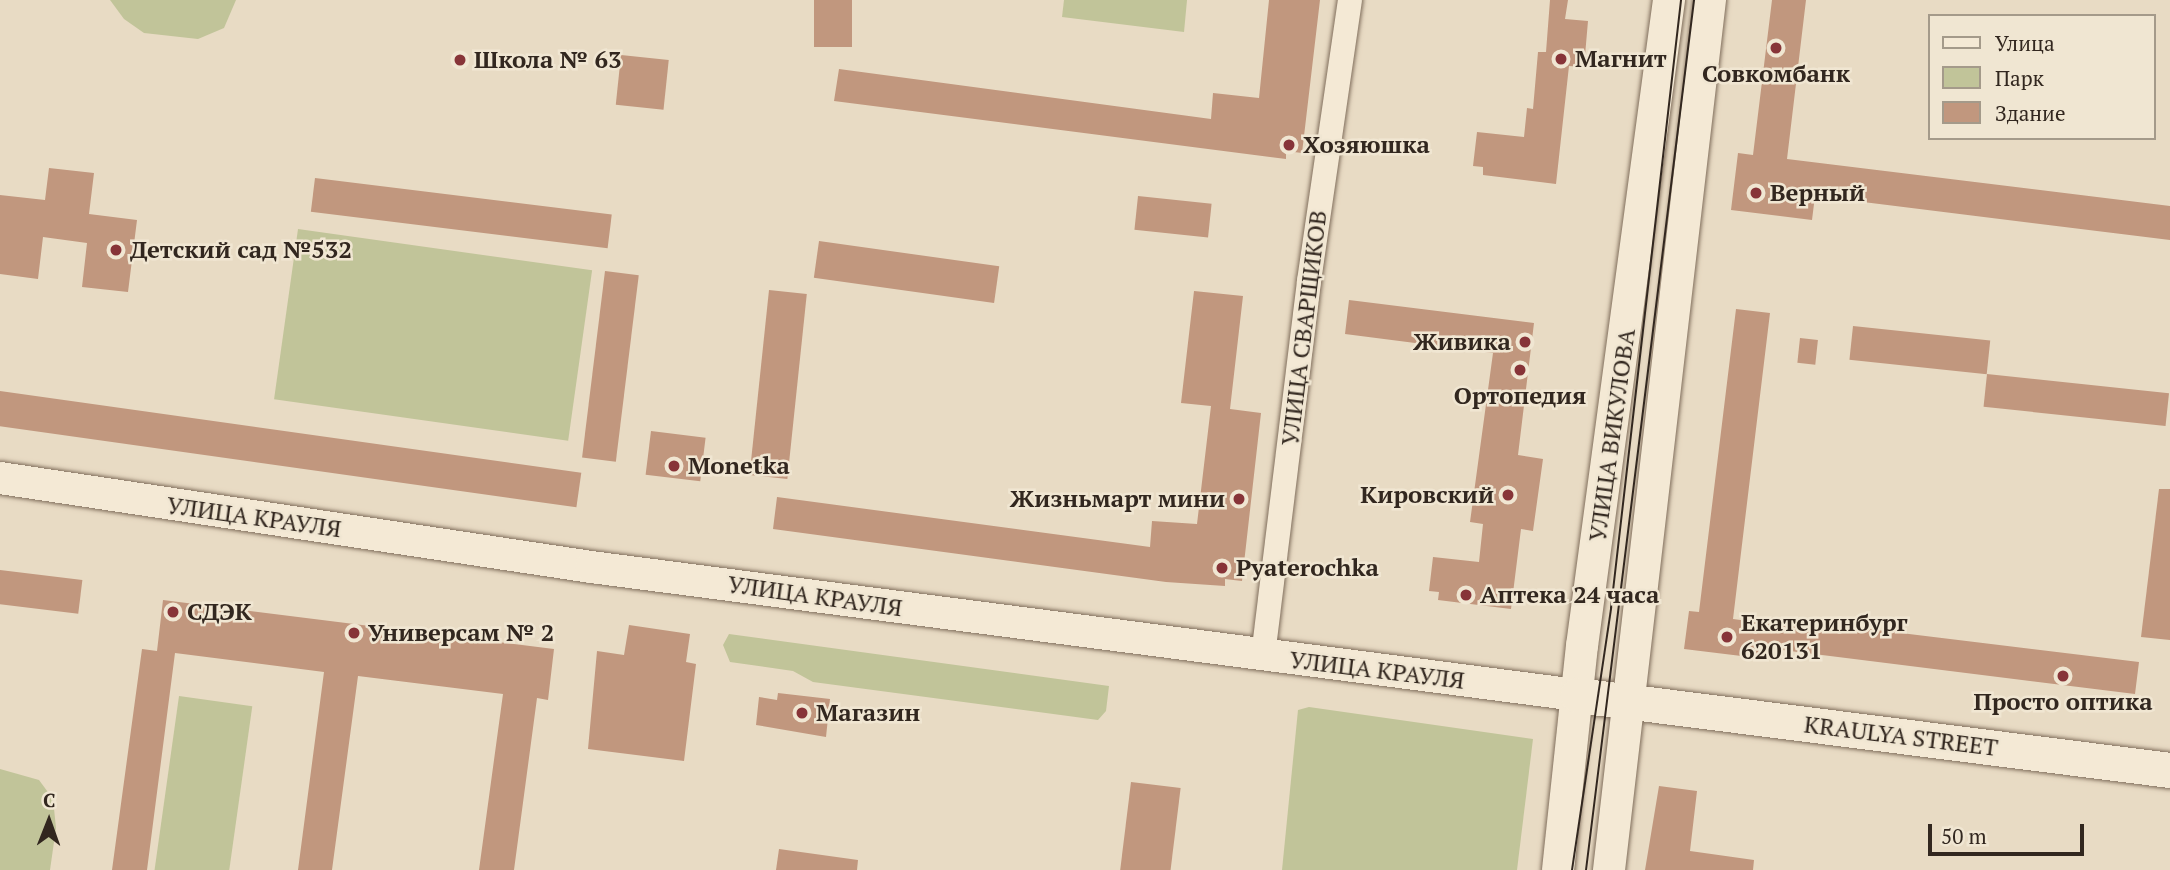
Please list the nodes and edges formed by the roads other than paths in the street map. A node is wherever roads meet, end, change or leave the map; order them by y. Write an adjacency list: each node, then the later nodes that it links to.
1 (1350, 0): 5 (street, УЛИЦА СВАРЩИКОВ)
2 (1669, 0): 6 (street, УЛИЦА ВИКУЛОВА)
3 (1710, 0): 7 (street, УЛИЦА ВИКУЛОВА)
4 (0, 478): 5 (street, УЛИЦА КРАУЛЯ)
5 (1263, 656): 6 (street, УЛИЦА КРАУЛЯ)
6 (1577, 695): 7 (main road, УЛИЦА КРАУЛЯ); 9 (street, УЛИЦА ВИКУЛОВА)
7 (1632, 701): 8 (main road, KRAULYA STREET); 10 (street, УЛИЦА ВИКУЛОВА)
8 (2170, 770)
9 (1558, 870)
10 (1609, 870)

